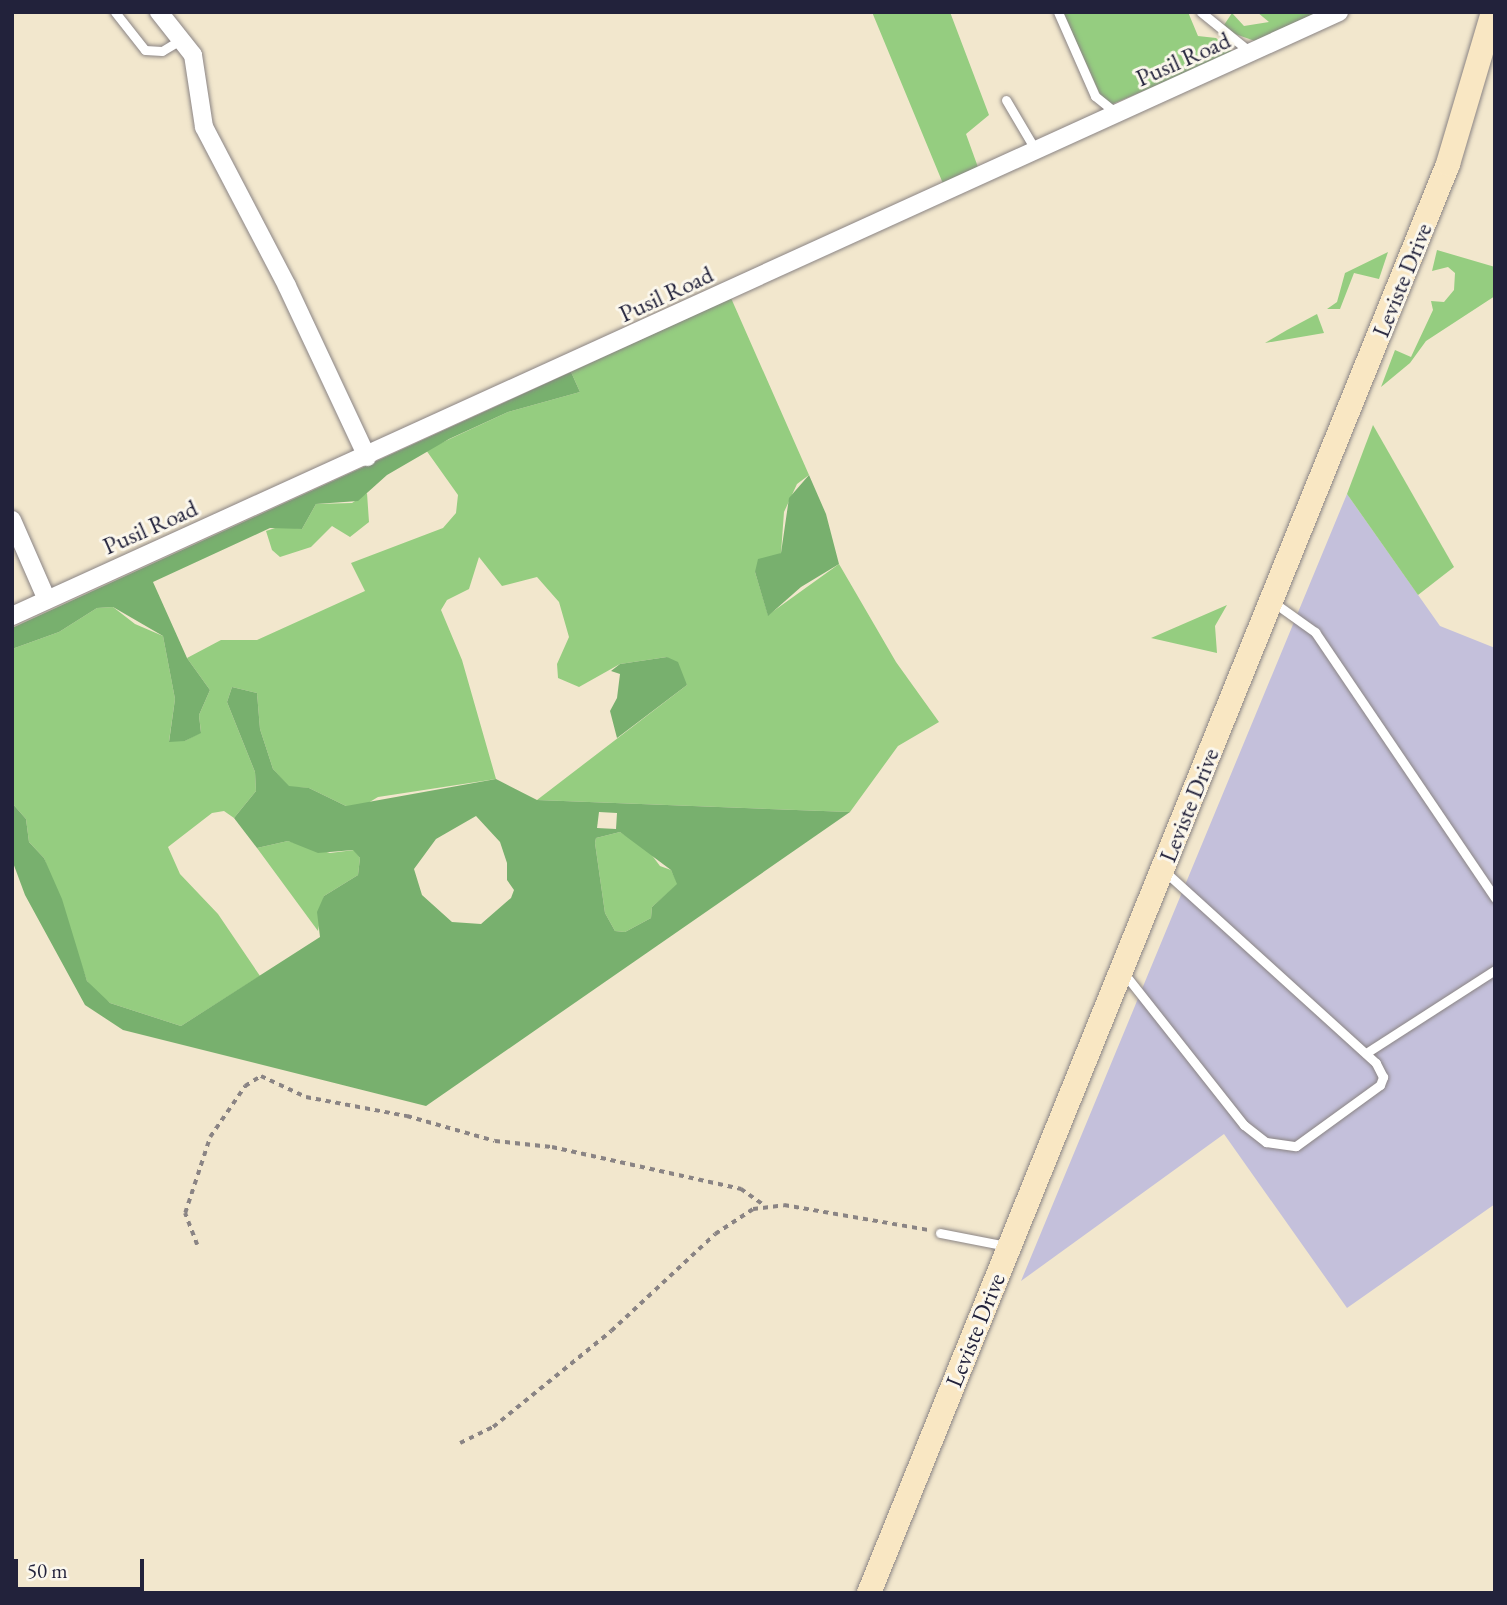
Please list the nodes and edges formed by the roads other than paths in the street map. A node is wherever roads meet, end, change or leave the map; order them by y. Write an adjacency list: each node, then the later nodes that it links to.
1 (116, 12): 7 (lane)
2 (159, 12): 7 (street)
3 (1058, 12): 10 (lane)
4 (1200, 12): 8 (lane)
5 (1339, 12): 8 (street, Pusil Road)
6 (1493, 12): 15 (main road, Leviste Drive)
7 (182, 39): 12 (street)
8 (1254, 54): 10 (street, Pusil Road)
9 (1006, 100): 11 (lane)
10 (1118, 115): 11 (street, Pusil Road)
11 (1037, 153): 12 (street, Pusil Road)
12 (367, 457): 14 (street, Pusil Road)
13 (12, 520): 14 (street)
14 (47, 600): 16 (street, Pusil Road)
15 (1271, 601): 17 (main road, Leviste Drive); 18 (lane)
16 (12, 616)
17 (1163, 870): 20 (main road, Leviste Drive); 21 (lane)
18 (1495, 898)
19 (1495, 970): 21 (lane)
20 (1122, 971): 21 (lane); 23 (main road, Leviste Drive)
21 (1366, 1053)
22 (940, 1233): 23 (lane)
23 (1009, 1247): 24 (main road, Leviste Drive)
24 (869, 1593)

